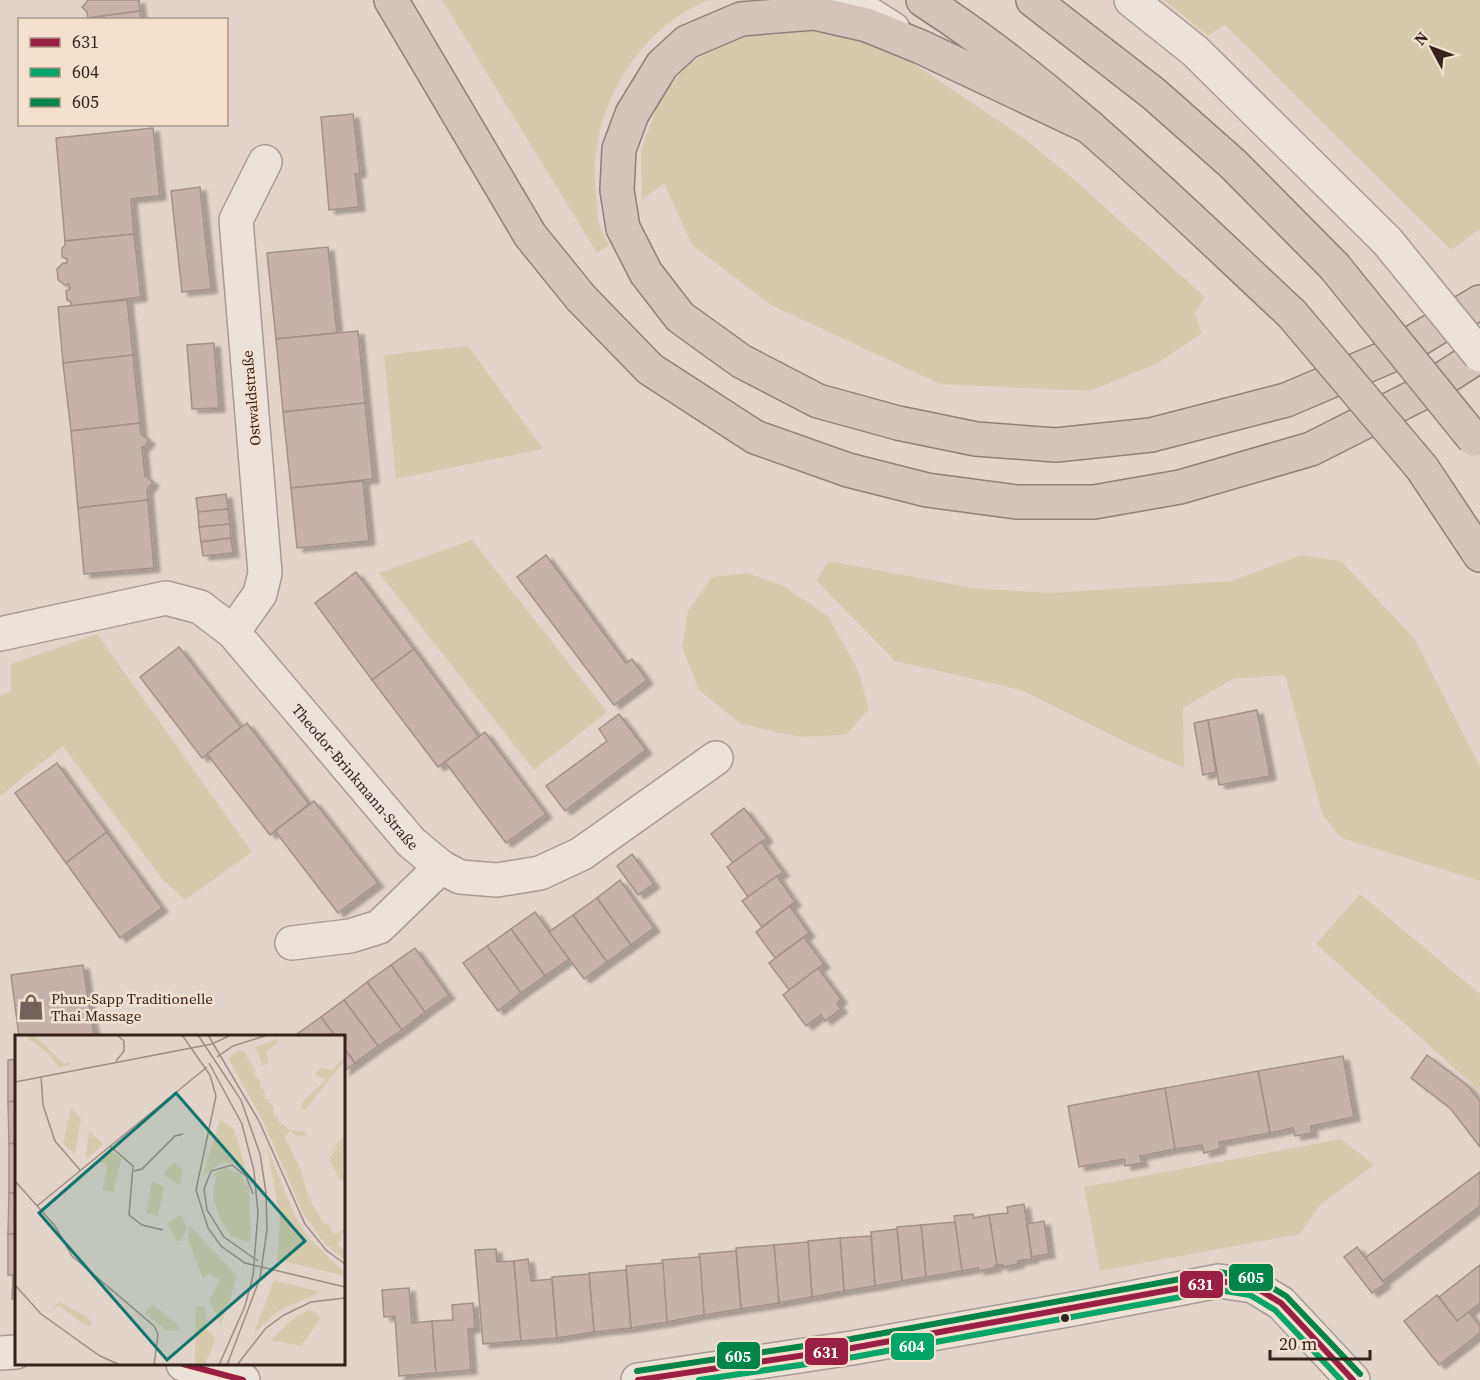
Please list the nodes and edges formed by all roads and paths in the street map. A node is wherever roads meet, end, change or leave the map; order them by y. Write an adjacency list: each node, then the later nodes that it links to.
1 (392, 0): 10 (highway)
2 (847, 0): 6 (street)
3 (923, 0): 7 (highway)
4 (1033, 0): 11 (highway, bridge)
5 (1131, 0): 10 (street, bridge)
6 (921, 47): 7 (highway); 9 (highway)
7 (1090, 127): 12 (highway, bridge)
8 (265, 162): 13 (street, Ostwaldstraße)
9 (1480, 302)
10 (1480, 355)
11 (1477, 444)
12 (1480, 555)
13 (233, 633): 14 (street, Theodor-Brinkmann-Straße); 16 (street, Theodor-Brinkmann-Straße)
14 (0, 634)
15 (716, 758): 16 (street, Theodor-Brinkmann-Straße)
16 (441, 867): 17 (street)
17 (292, 943)
18 (15, 1352): 19 (street)
19 (0, 1353)
20 (187, 1365): 21 (street)
21 (243, 1380)
22 (638, 1380): 23 (street)
23 (1353, 1380)

